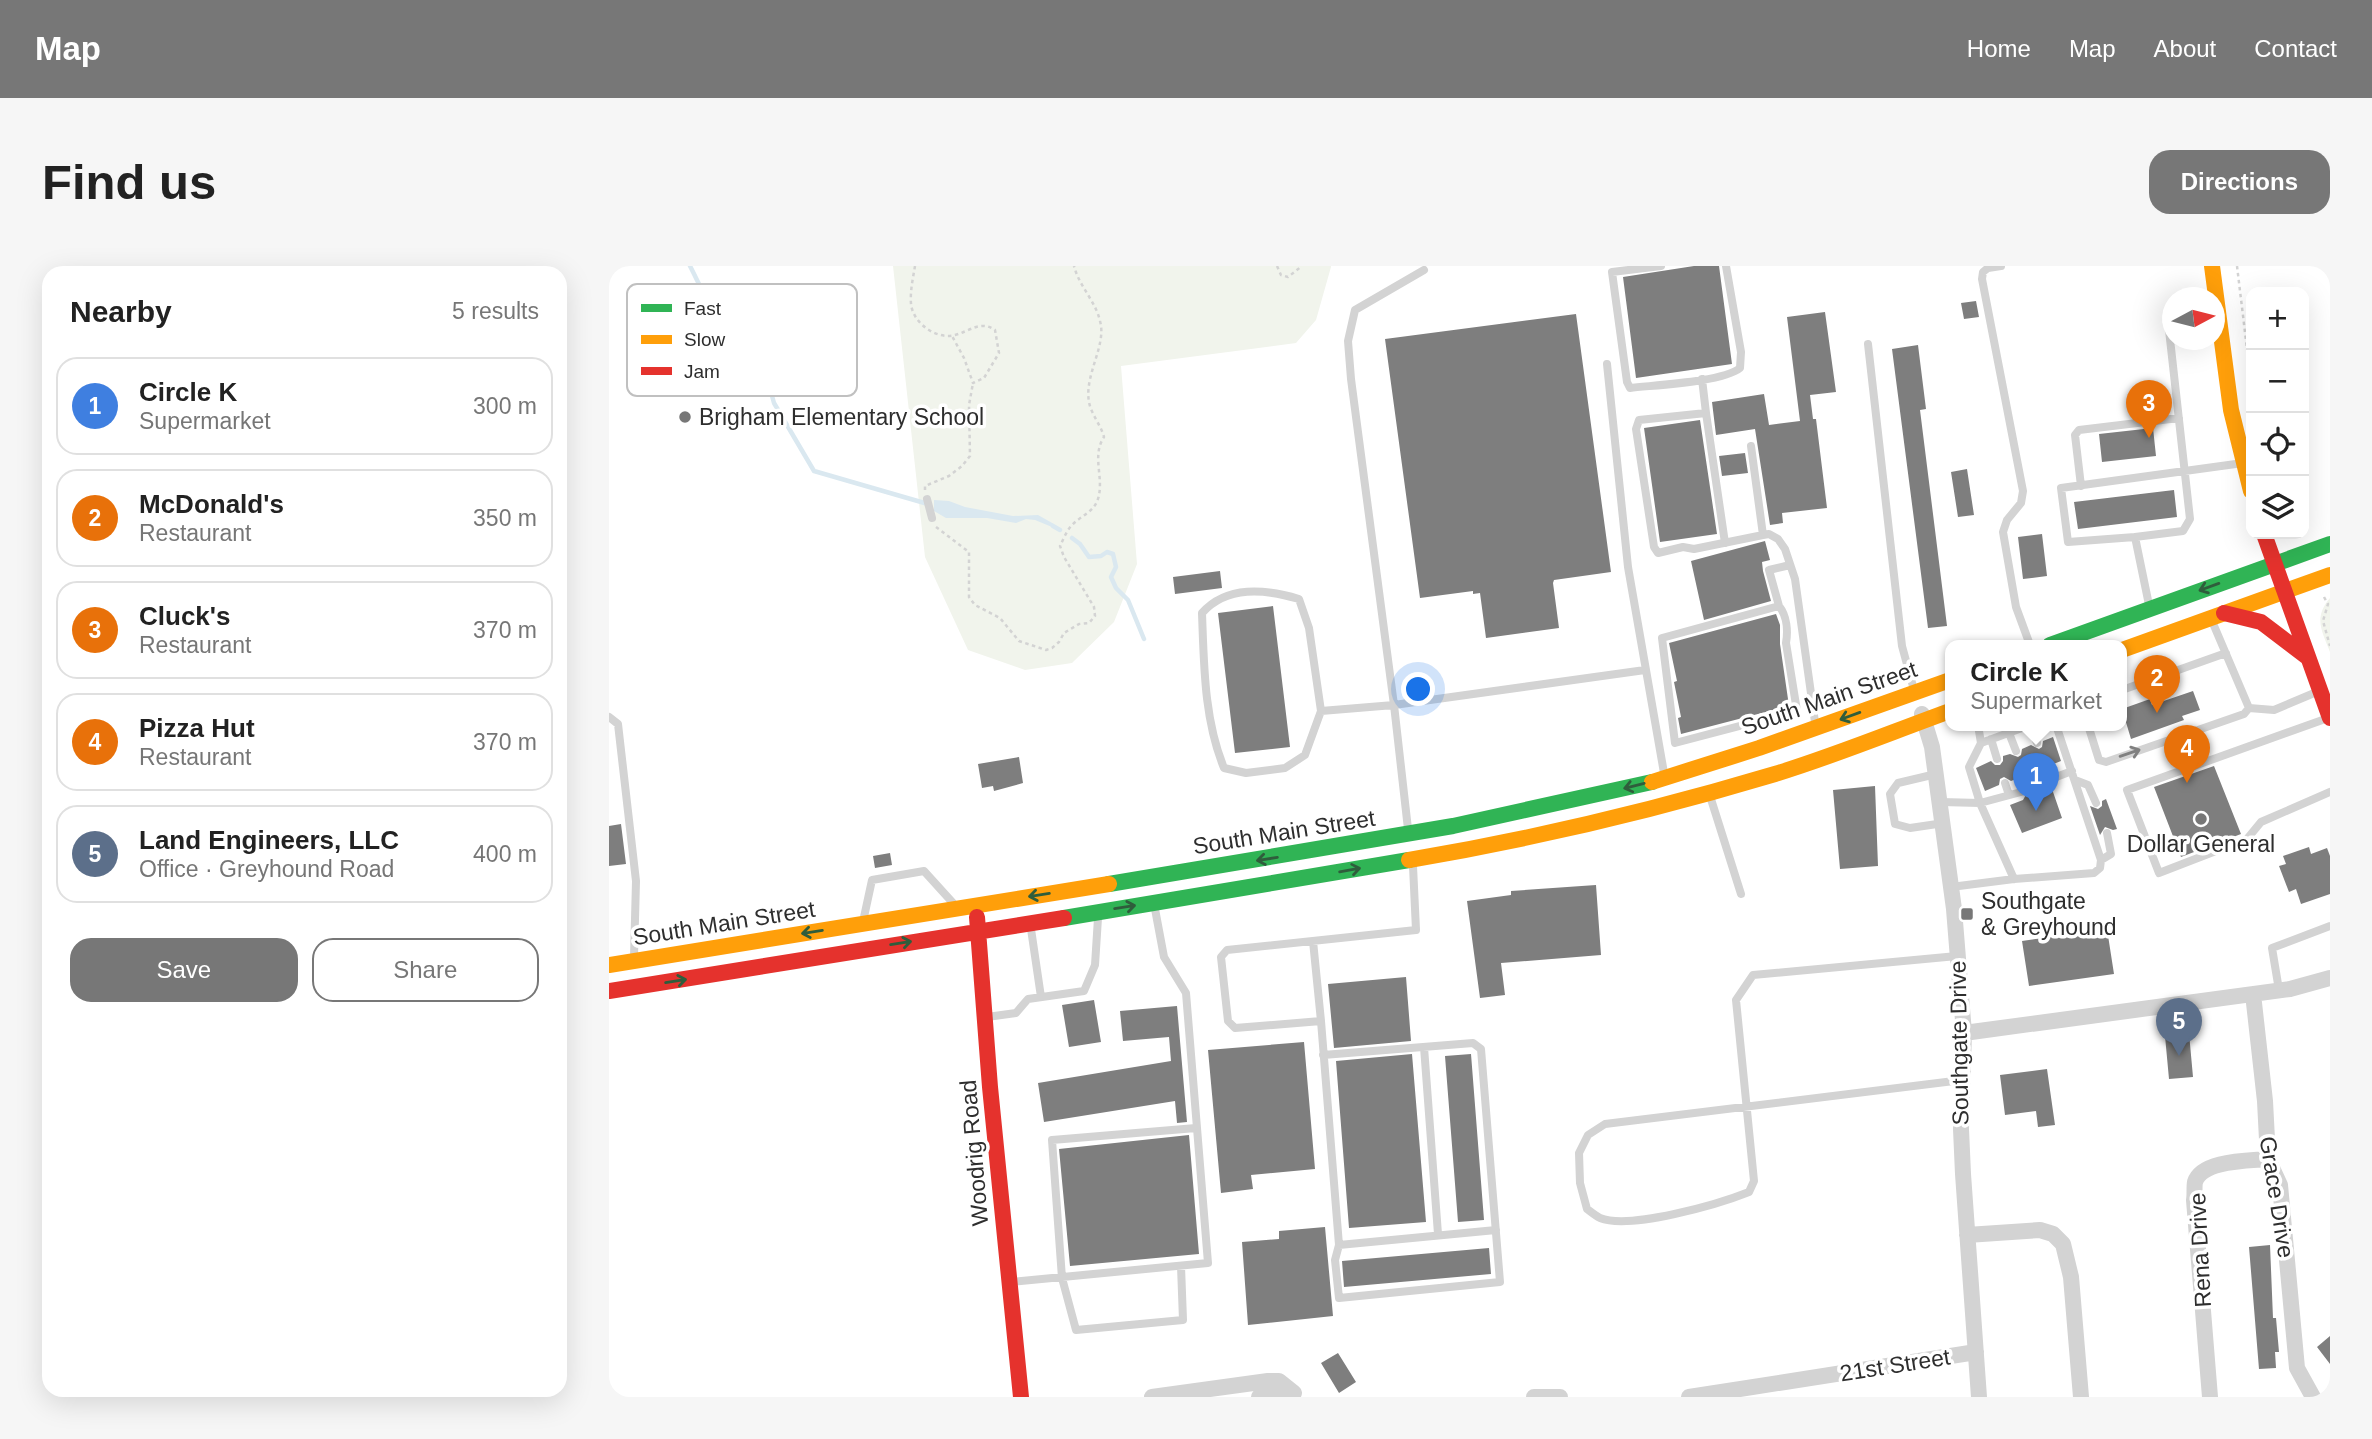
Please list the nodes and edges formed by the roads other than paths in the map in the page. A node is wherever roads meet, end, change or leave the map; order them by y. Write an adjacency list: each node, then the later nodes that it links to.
1 (1661, 266): 5 (lane)
2 (1726, 266): 12 (lane)
3 (2001, 266): 35 (lane)
4 (2212, 266): 7 (main road)
5 (1611, 269): 12 (lane)
6 (1424, 270): 45 (lane)
7 (2214, 287)
8 (1868, 344): 44 (lane)
9 (2171, 350): 14 (lane)
10 (2222, 350): 16 (main road)
11 (1607, 364): 40 (lane)
12 (1702, 379): 13 (lane)
13 (1706, 413): 27 (lane); 27 (lane)
14 (2179, 418): 17 (lane); 19 (lane)
15 (1751, 446): 22 (lane)
16 (2243, 463): 17 (lane); 18 (main road)
17 (2185, 471): 19 (lane); 23 (lane)
18 (2247, 476)
19 (2081, 486): 23 (lane)
20 (927, 499): 21 (lane)
21 (932, 518)
22 (1763, 535): 27 (lane); 29 (lane)
23 (2135, 537): 33 (lane)
24 (2309, 537): 26 (main road)
25 (2266, 539): 28 (main road)
26 (2330, 541): 28 (main road)
27 (1725, 543)
28 (2273, 564): 31 (main road); 33 (main road, one-way to 33)
29 (1790, 565): 32 (lane); 52 (lane)
30 (2330, 575): 31 (main road)
31 (2283, 592): 34 (main road); 39 (main road)
32 (1779, 606): 32 (lane)
33 (2150, 608): 36 (main road)
34 (2218, 615): 37 (main road); 38 (lane); 39 (main road)
35 (2028, 640)
36 (2064, 640)
37 (2127, 648)
38 (2226, 653): 42 (lane); 46 (lane)
39 (2307, 657): 43 (main road)
40 (1645, 670): 45 (lane); 67 (lane)
41 (1945, 682): 44 (main road, South Main Street)
42 (2127, 688)
43 (2320, 691): 46 (lane); 50 (main road)
44 (1915, 692): 51 (street, Southgate Drive); 52 (main road, South Main Street, one-way to 52)
45 (1394, 705): 47 (lane); 81 (lane)
46 (2249, 708): 57 (lane, one-way to 46)
47 (1321, 711): 47 (lane)
48 (1945, 713): 51 (main road)
49 (609, 717): 98 (lane)
50 (2330, 718): 72 (lane)
51 (1924, 720): 65 (street, Southgate Drive); 73 (main road)
52 (1816, 728): 67 (main road, South Main Street)
53 (1979, 731): 60 (lane)
54 (2014, 731): 58 (lane)
55 (2032, 731): 61 (lane)
56 (2058, 731): 66 (lane)
57 (2090, 731)
58 (2009, 733): 59 (lane); 62 (lane)
59 (1991, 739): 60 (lane); 63 (lane)
60 (1981, 743): 76 (lane)
61 (2037, 743)
62 (2016, 751)
63 (1997, 759)
64 (2045, 768): 68 (lane)
65 (1937, 774): 75 (street, Southgate Drive); 79 (lane)
66 (2074, 776): 68 (lane); 77 (lane); 83 (lane)
67 (1664, 777): 78 (lane); 81 (main road, South Main Street, one-way to 81)
68 (2050, 780): 70 (lane)
69 (2005, 783): 74 (lane)
70 (2035, 785)
71 (2021, 792): 74 (lane)
72 (2330, 792)
73 (1709, 793): 78 (main road); 86 (lane)
74 (2009, 795): 76 (lane)
75 (1941, 802): 76 (lane); 79 (street, Southgate Drive)
76 (1980, 803): 84 (lane)
77 (2096, 803)
78 (1670, 804): 82 (main road)
79 (1944, 823): 85 (street, Southgate Drive)
80 (2107, 833): 83 (lane)
81 (1409, 834): 82 (lane); 87 (main road, South Main Street, one-way to 87)
82 (1413, 860): 88 (main road, one-way to 82); 96 (lane)
83 (2101, 860): 84 (lane)
84 (2014, 879): 85 (lane)
85 (1951, 887): 97 (street, Southgate Drive)
86 (1741, 894)
87 (987, 901): 89 (main road, South Main Street); 94 (lane); 95 (main road, Woodrig Road)
88 (1154, 903): 90 (main road, one-way to 88); 112 (lane)
89 (958, 908): 92 (main road, South Main Street); 92 (lane)
90 (1098, 912): 91 (main road); 104 (lane)
91 (1030, 922): 94 (main road); 104 (lane)
92 (863, 923): 98 (main road, South Main Street, one-way to 98)
93 (2330, 926): 101 (lane)
94 (996, 928): 95 (main road)
95 (979, 930): 102 (main road, one-way to 95); 105 (main road, Woodrig Road)
96 (1313, 941): 106 (lane); 106 (lane)
97 (1957, 956): 107 (street, Southgate Drive); 111 (lane)
98 (634, 961): 99 (main road, South Main Street)
99 (609, 965)
100 (2330, 978): 101 (street)
101 (2280, 990): 103 (street)
102 (609, 992)
103 (2253, 994): 107 (street); 113 (street, Grace Drive)
104 (1041, 997): 105 (lane)
105 (985, 1017): 120 (main road, Woodrig Road)
106 (1321, 1021): 109 (lane)
107 (1964, 1033): 110 (street, Southgate Drive)
108 (1424, 1047): 109 (lane); 114 (lane); 115 (lane)
109 (1323, 1055): 117 (lane)
110 (1962, 1080): 111 (lane); 116 (street, Southgate Drive)
111 (1745, 1107): 111 (lane)
112 (1196, 1128): 118 (lane); 119 (lane)
113 (2268, 1158): 131 (street, Rena Drive); 132 (street, Grace Drive)
114 (1496, 1230): 115 (lane); 117 (lane)
115 (1438, 1234): 117 (lane)
116 (1967, 1234): 121 (street, Southgate Drive); 130 (street)
117 (1339, 1245)
118 (1181, 1266): 119 (lane); 119 (lane)
119 (1062, 1278): 120 (lane)
120 (1009, 1282): 123 (main road, Woodrig Road)
121 (1976, 1352): 128 (street, 21st Street); 129 (street, Southgate Drive)
122 (1295, 1395): 124 (street); 125 (street)
123 (1021, 1397)
124 (1152, 1397)
125 (1259, 1397)
126 (1534, 1397): 127 (street)
127 (1560, 1397)
128 (1689, 1397)
129 (1979, 1397)
130 (2081, 1397)
131 (2210, 1397)
132 (2312, 1397)

